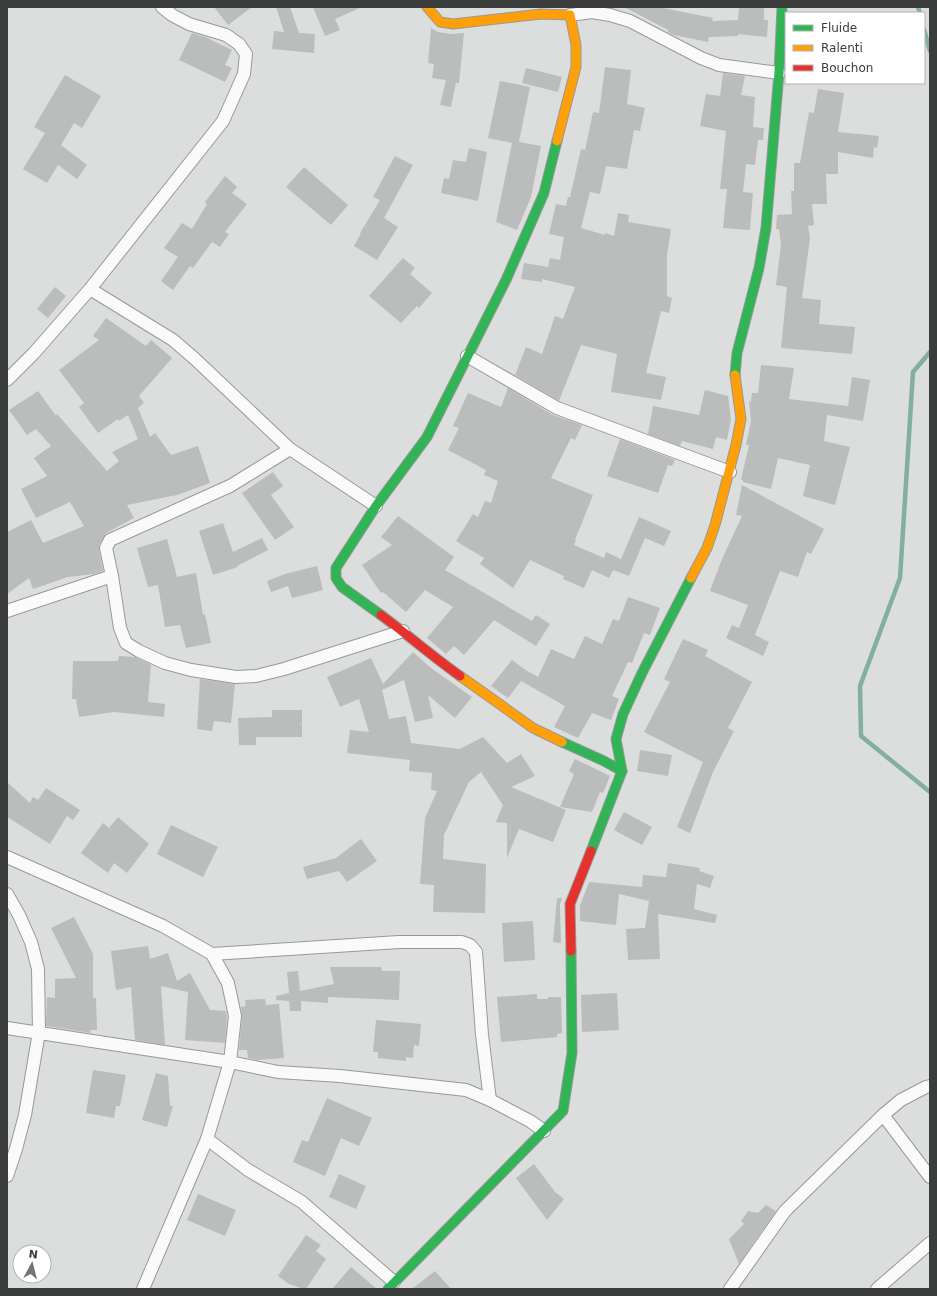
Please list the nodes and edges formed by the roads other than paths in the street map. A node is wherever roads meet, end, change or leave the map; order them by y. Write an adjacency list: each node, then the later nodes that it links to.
1 (162, 7): 6 (street)
2 (427, 7): 4 (street)
3 (782, 7): 5 (street)
4 (570, 15): 5 (street); 7 (street)
5 (778, 73): 10 (street)
6 (90, 289): 8 (street); 9 (street)
7 (467, 356): 10 (street); 11 (street)
8 (7, 380)
9 (290, 449): 11 (street); 12 (street)
10 (730, 472): 15 (street)
11 (376, 506): 14 (street)
12 (112, 576): 13 (street); 14 (street)
13 (7, 611)
14 (403, 631): 15 (street)
15 (622, 771): 25 (street)
16 (7, 857): 18 (street)
17 (7, 894): 20 (street)
18 (212, 954): 21 (street); 23 (street)
19 (7, 1028): 20 (street)
20 (39, 1032): 21 (street); 27 (street)
21 (230, 1062): 23 (street); 26 (street)
22 (930, 1086): 24 (street)
23 (490, 1100): 25 (street)
24 (883, 1115): 28 (street); 32 (street)
25 (544, 1131): 30 (street)
26 (207, 1139): 30 (street); 31 (street)
27 (7, 1176)
28 (930, 1177)
29 (930, 1243): 33 (street)
30 (391, 1286)
31 (143, 1289)
32 (730, 1289)
33 (877, 1289)

